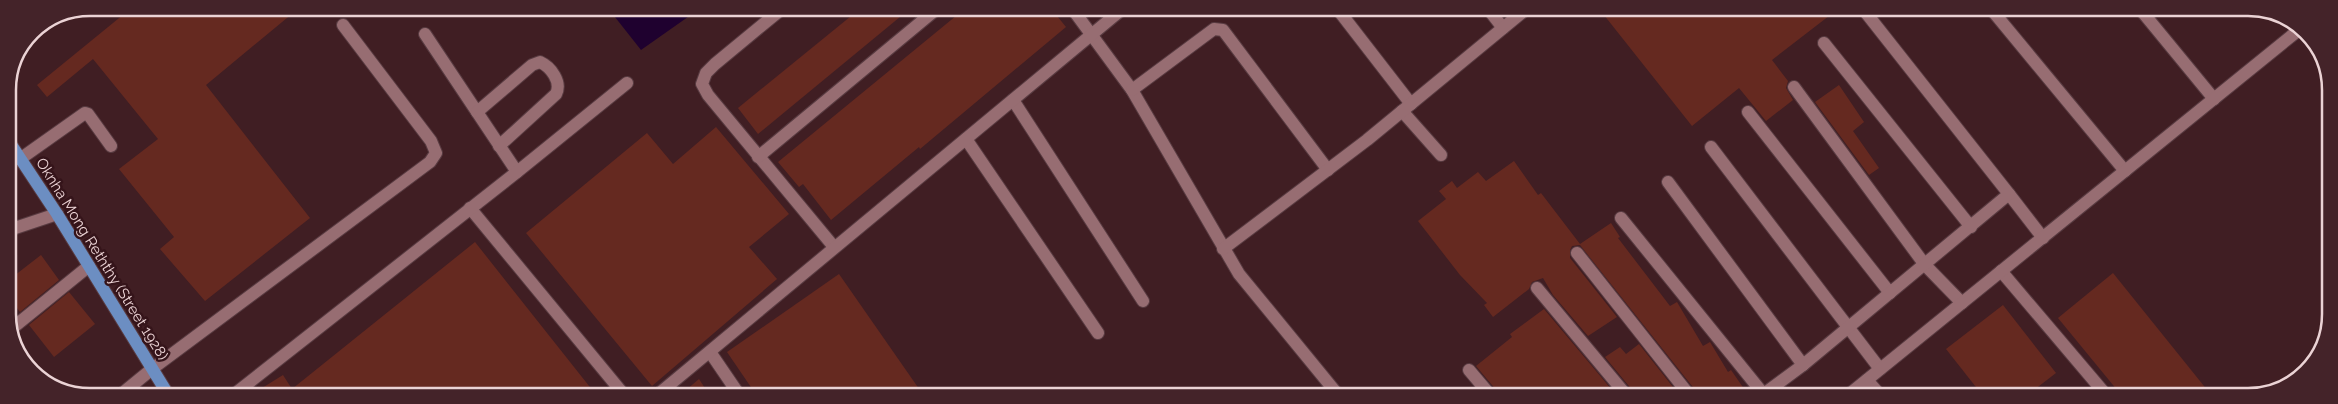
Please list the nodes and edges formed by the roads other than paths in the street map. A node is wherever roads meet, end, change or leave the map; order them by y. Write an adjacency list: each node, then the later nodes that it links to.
1 (773, 16): 31 (street)
2 (929, 16): 31 (street)
3 (1078, 16): 15 (street)
4 (1114, 16): 15 (street)
5 (1342, 16): 22 (street)
6 (1494, 16): 12 (street)
7 (1518, 16): 12 (street)
8 (1869, 16): 37 (street)
9 (1997, 16): 34 (street)
10 (2147, 16): 20 (street)
11 (343, 25): 59 (street)
12 (1503, 28): 22 (street)
13 (2294, 33): 20 (street)
14 (425, 34): 23 (street)
15 (1092, 35): 19 (street); 21 (street)
16 (1824, 43): 41 (street)
17 (626, 83): 35 (street)
18 (1794, 87): 47 (street)
19 (1132, 90): 33 (street); 45 (street)
20 (2214, 99): 34 (street)
21 (1013, 100): 25 (street); 52 (street)
22 (1407, 108): 30 (street); 33 (street)
23 (477, 112): 27 (street); 27 (street)
24 (1748, 112): 51 (street)
25 (966, 139): 44 (street); 56 (street)
26 (111, 146): 32 (street)
27 (499, 146): 35 (street)
28 (1711, 147): 55 (street)
29 (16, 153): 32 (main road, Oknha Mong Reththy (Street 1928))
30 (1441, 156)
31 (758, 157): 44 (street)
32 (20, 159): 39 (main road, Oknha Mong Reththy (Street 1928))
33 (1328, 170): 45 (street)
34 (2125, 171): 43 (street)
35 (517, 172): 38 (street)
36 (1668, 182): 58 (street)
37 (2009, 194): 41 (street); 43 (street)
38 (470, 208): 65 (street); 66 (street)
39 (57, 214): 42 (street); 48 (main road, Oknha Mong Reththy (Street 1928))
40 (1621, 218): 73 (street)
41 (1971, 227): 47 (street)
42 (16, 228)
43 (2043, 238): 49 (street)
44 (834, 247): 57 (street)
45 (1223, 249): 69 (street)
46 (1577, 252): 72 (street)
47 (1925, 265): 51 (street); 53 (street)
48 (88, 266): 54 (street); 59 (main road, Oknha Mong Reththy (Street 1928))
49 (2001, 271): 53 (street); 77 (street)
50 (1537, 288): 71 (street)
51 (1890, 293): 55 (street)
52 (1143, 301)
53 (1962, 303): 61 (street)
54 (17, 324)
55 (1848, 328): 58 (street); 61 (street)
56 (1098, 333)
57 (710, 352): 67 (street); 68 (street)
58 (1803, 365): 74 (street)
59 (152, 369): 63 (street); 64 (main road, Oknha Mong Reththy (Street 1928))
60 (1469, 370): 70 (street)
61 (1880, 370): 62 (street)
62 (1868, 380): 75 (street); 76 (street)
63 (129, 388)
64 (164, 388)
65 (242, 388)
66 (618, 388)
67 (666, 388)
68 (735, 388)
69 (1332, 388)
70 (1484, 388)
71 (1620, 388)
72 (1684, 388)
73 (1758, 388)
74 (1774, 388)
75 (1858, 388)
76 (1874, 388)
77 (2100, 388)

